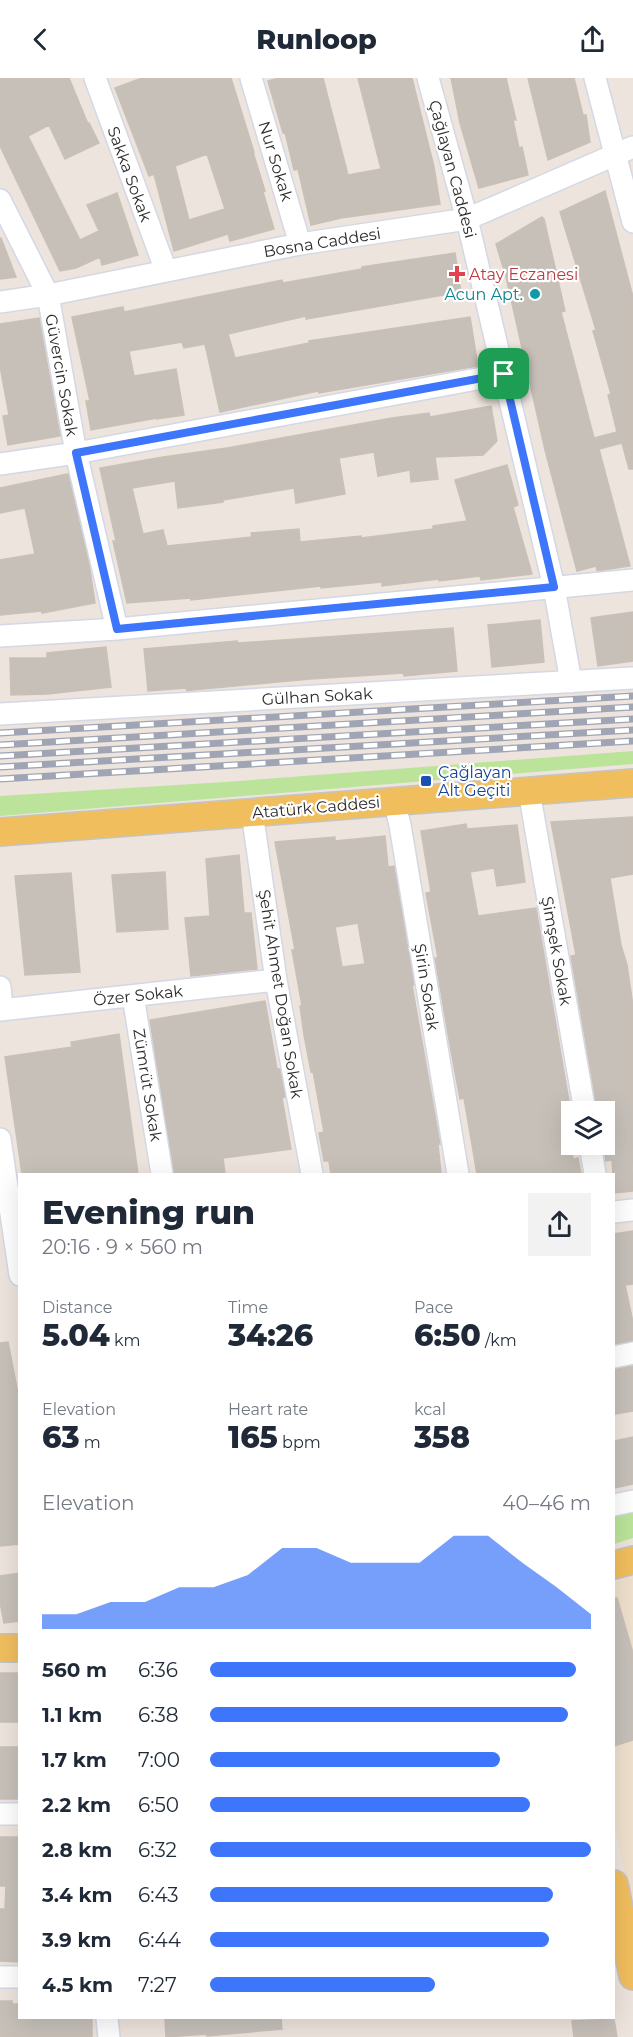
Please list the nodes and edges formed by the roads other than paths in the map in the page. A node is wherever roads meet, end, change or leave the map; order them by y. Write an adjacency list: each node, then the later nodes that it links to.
1 (94, 78): 10 (street, Sakka Sokak)
2 (251, 78): 9 (street, Nur Sokak)
3 (428, 78): 7 (street, Çağlayan Caddesi)
4 (595, 78): 5 (street)
5 (624, 151): 7 (street, Bosna Caddesi); 8 (street)
6 (2, 208): 11 (street, Güvercin Sokak)
7 (467, 219): 9 (street, Bosna Caddesi); 13 (street, Çağlayan Caddesi)
8 (633, 222)
9 (300, 244): 10 (street, Bosna Caddesi)
10 (166, 271): 11 (street, Bosna Caddesi)
11 (48, 295): 12 (street, Bosna Caddesi); 14 (street, Güvercin Sokak)
12 (0, 302)
13 (504, 374): 14 (street); 17 (street, Çağlayan Caddesi)
14 (76, 453): 15 (street); 18 (street, Güvercin Sokak)
15 (0, 464)
16 (633, 580): 17 (street)
17 (554, 587): 18 (street); 21 (street, Çağlayan Caddesi)
18 (117, 629): 19 (street)
19 (0, 636)
20 (633, 678): 21 (street, Gülhan Sokak)
21 (571, 682): 22 (street, Gülhan Sokak)
22 (0, 714)
23 (633, 783): 24 (main road, Atatürk Caddesi)
24 (529, 790): 25 (main road, Atatürk Caddesi); 32 (street, Şimşek Sokak)
25 (394, 801): 26 (main road, Atatürk Caddesi); 37 (street, Şirin Sokak)
26 (252, 813): 27 (main road, Atatürk Caddesi); 28 (street, Şehit Ahmet Doğan Sokak)
27 (0, 832)
28 (276, 980): 30 (street, Özer Sokak); 36 (street, Şehit Ahmet Doğan Sokak)
29 (0, 987): 31 (street)
30 (134, 996): 31 (street, Özer Sokak); 35 (street, Zümrüt Sokak)
31 (1, 1010)
32 (583, 1101)
33 (0, 1139): 41 (street)
34 (592, 1155): 38 (street)
35 (162, 1173)
36 (312, 1173)
37 (458, 1173)
38 (595, 1173)
39 (633, 1210): 40 (street)
40 (615, 1212)
41 (18, 1262)
42 (18, 1276): 43 (street)
43 (0, 1278)
44 (633, 1353): 45 (street)
45 (615, 1357)
46 (633, 1501): 47 (street)
47 (615, 1505)
48 (633, 1560): 49 (main road)
49 (615, 1565)
50 (0, 1648): 51 (main road)
51 (18, 1648)
52 (0, 1814): 53 (street)
53 (18, 1814)
54 (615, 1894): 55 (main road)
55 (618, 1926): 56 (main road)
56 (633, 1976)
57 (0, 1977): 58 (street)
58 (18, 1977)
59 (107, 2019): 60 (street)
60 (109, 2037)

